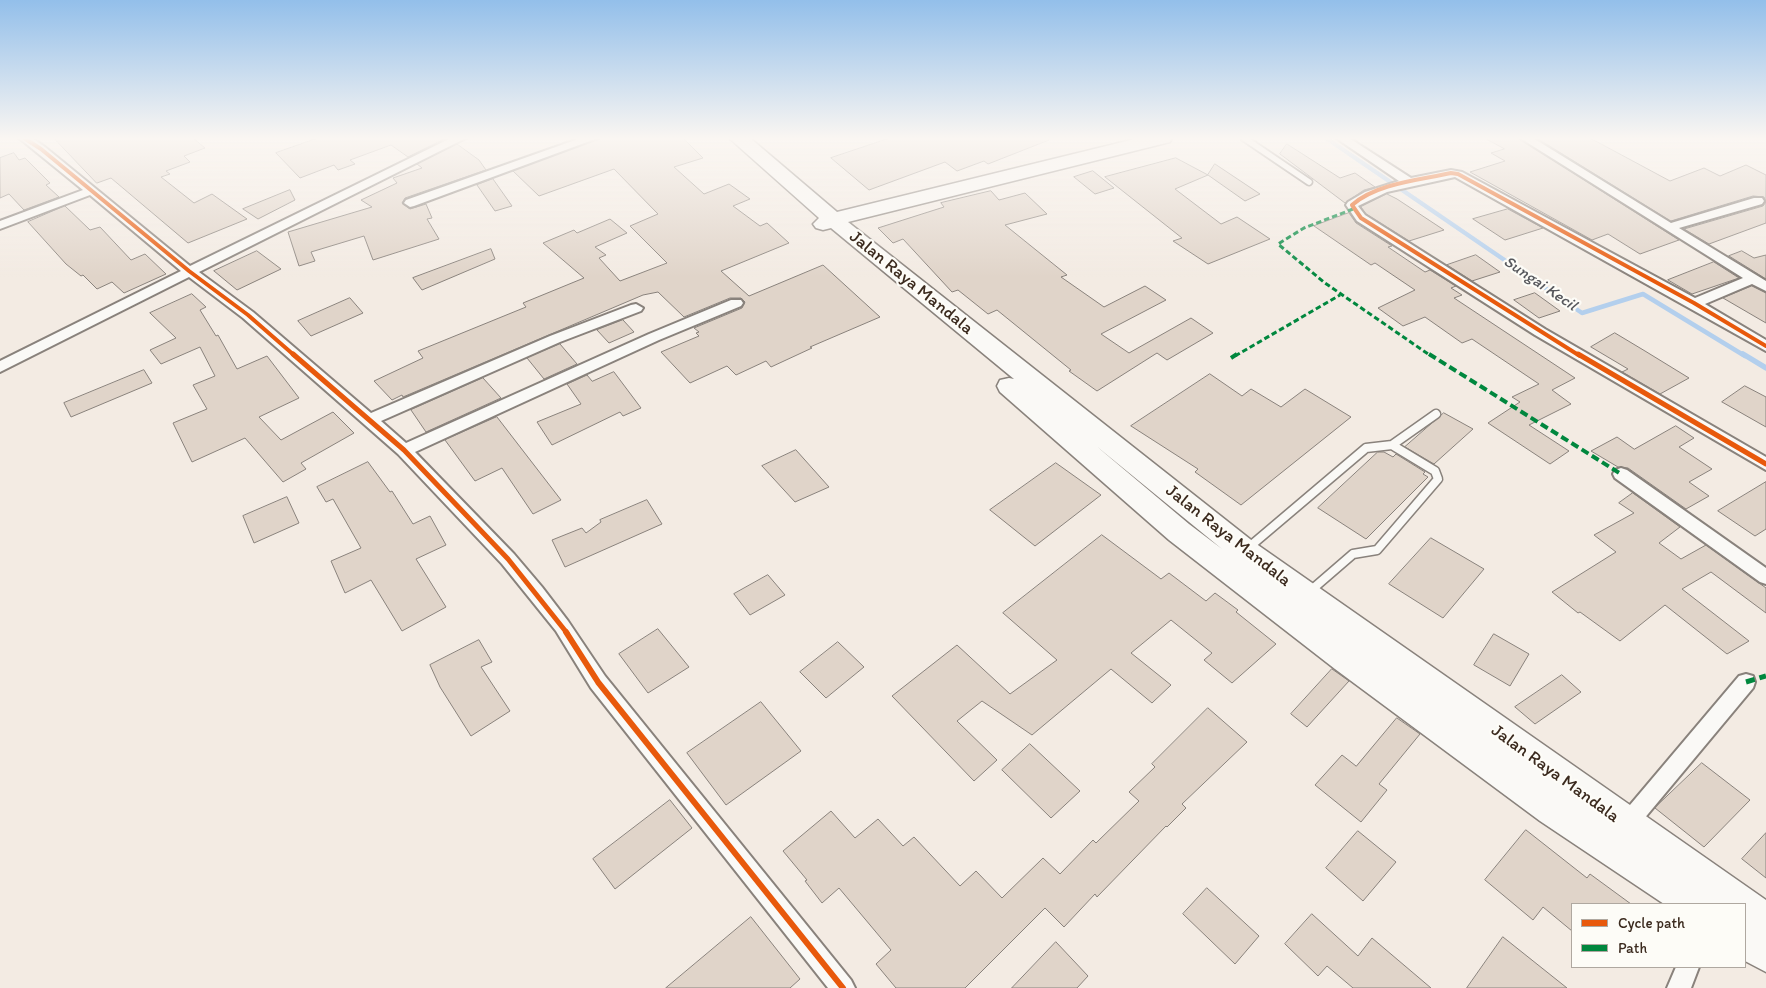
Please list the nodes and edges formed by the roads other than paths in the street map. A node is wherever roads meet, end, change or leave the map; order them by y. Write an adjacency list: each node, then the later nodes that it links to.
1 (83, 184): 10 (street)
2 (367, 184): 16 (street)
3 (463, 184): 12 (street)
4 (771, 184): 13 (highway, Jalan Raya Mandala)
5 (791, 184): 13 (highway, Jalan Raya Mandala)
6 (974, 184): 13 (highway)
7 (1404, 184): 28 (street)
8 (1478, 184): 20 (street)
9 (1602, 184): 15 (street)
10 (91, 191): 14 (street); 16 (street)
11 (1758, 200): 15 (street)
12 (410, 203)
13 (825, 223): 30 (highway, Jalan Raya Mandala)
14 (0, 225)
15 (1669, 227): 17 (street)
16 (189, 271): 23 (street); 25 (street)
17 (1753, 279): 18 (street); 20 (street)
18 (1766, 287)
19 (736, 303): 27 (street)
20 (1694, 303): 22 (street)
21 (636, 308): 25 (street)
22 (1766, 346)
23 (0, 367)
24 (1436, 414): 26 (lane)
25 (370, 420): 27 (street)
26 (1392, 445): 31 (lane); 33 (lane)
27 (404, 450): 43 (street)
28 (1766, 464)
29 (1622, 474): 32 (street)
30 (1191, 525): 31 (highway, Jalan Raya Mandala); 36 (highway, Jalan Raya Mandala)
31 (1245, 551): 33 (highway, Jalan Raya Mandala)
32 (1766, 577)
33 (1306, 595): 35 (highway, Jalan Raya Mandala)
34 (1746, 682): 35 (street)
35 (1626, 825): 37 (highway, Jalan Raya Mandala)
36 (1695, 903)
37 (1739, 903)
38 (1746, 909): 39 (highway)
39 (1766, 923)
40 (1746, 939): 41 (highway)
41 (1766, 953)
42 (1688, 968): 44 (street)
43 (843, 988)
44 (1679, 988)

